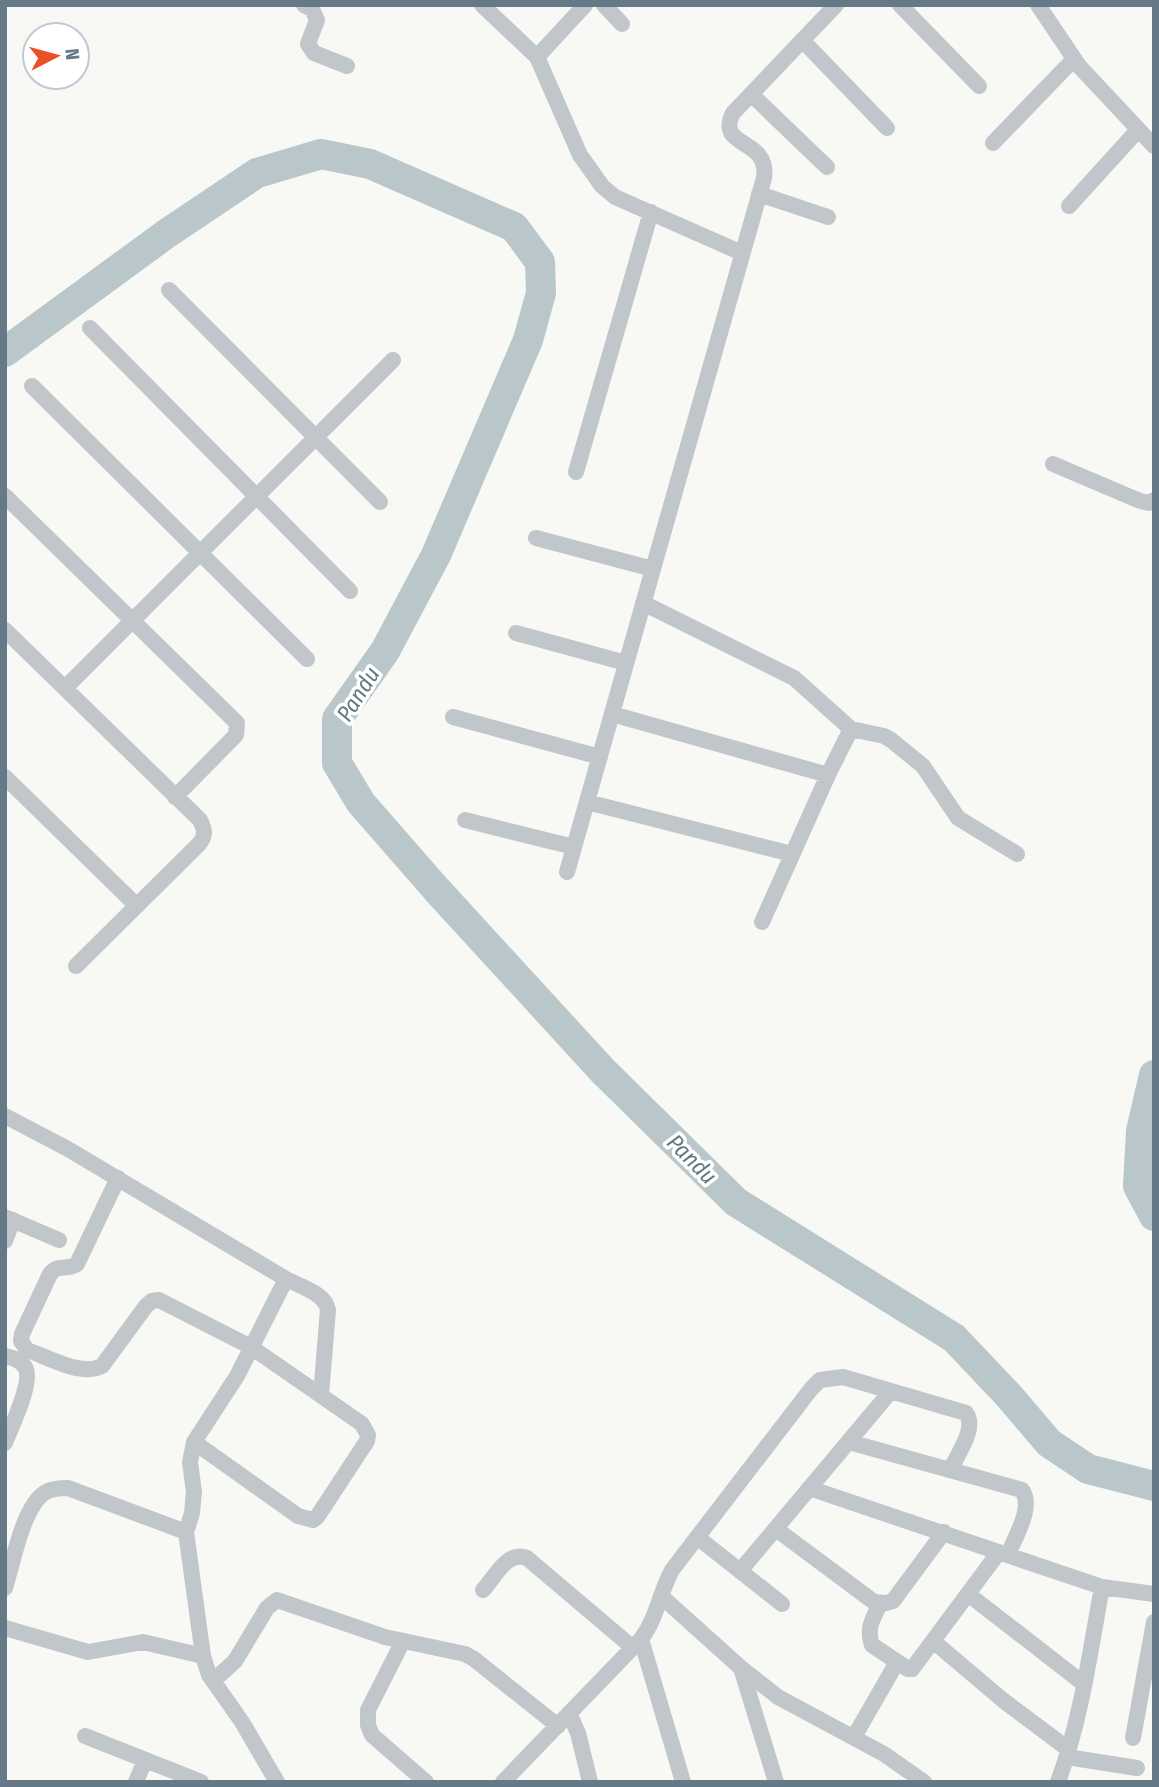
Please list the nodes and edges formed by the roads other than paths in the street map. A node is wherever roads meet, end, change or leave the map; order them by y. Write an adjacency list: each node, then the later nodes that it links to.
1 (304, 5): 12 (street)
2 (482, 5): 10 (street)
3 (585, 5): 10 (street)
4 (604, 5): 8 (street)
5 (836, 5): 9 (street)
6 (900, 5): 13 (street)
7 (1038, 5): 11 (street)
8 (622, 24)
9 (802, 40): 14 (street); 15 (street)
10 (537, 57): 22 (street)
11 (1074, 59): 16 (street); 17 (street)
12 (346, 66)
13 (979, 86)
14 (751, 94): 19 (street); 20 (street)
15 (887, 128)
16 (1138, 130): 18 (street); 21 (street)
17 (993, 143)
18 (1154, 146)
19 (827, 167)
20 (759, 194): 23 (street); 24 (street)
21 (1069, 206)
22 (651, 212): 24 (street); 31 (street)
23 (828, 217)
24 (742, 253): 38 (street)
25 (169, 290): 29 (street)
26 (90, 328): 33 (street)
27 (393, 360): 29 (street)
28 (32, 386): 37 (street)
29 (316, 438): 33 (street); 35 (street)
30 (1053, 464): 34 (street)
31 (576, 472)
32 (5, 496): 41 (street)
33 (256, 496): 37 (street); 39 (street)
34 (1154, 500)
35 (380, 502)
36 (536, 538): 38 (street)
37 (200, 553): 41 (street); 44 (street)
38 (653, 569): 40 (street)
39 (350, 591)
40 (643, 603): 45 (street); 49 (street)
41 (133, 620): 46 (street); 53 (street)
42 (5, 630): 46 (street)
43 (516, 633): 45 (street)
44 (307, 660)
45 (626, 663): 47 (street)
46 (65, 688): 53 (street)
47 (612, 714): 50 (street); 51 (street)
48 (453, 717): 50 (street)
49 (851, 729): 51 (street); 58 (street)
50 (600, 757): 54 (street)
51 (828, 775): 57 (street)
52 (5, 777): 60 (street)
53 (175, 797): 60 (street)
54 (587, 802): 56 (street); 57 (street)
55 (465, 820): 56 (street)
56 (574, 847): 59 (street)
57 (792, 854): 61 (street)
58 (1017, 854)
59 (567, 873)
60 (137, 906): 62 (street)
61 (761, 922)
62 (76, 966)
63 (5, 1116): 64 (street)
64 (118, 1178): 68 (street); 69 (street)
65 (9, 1219): 66 (street); 67 (street)
66 (59, 1240)
67 (5, 1241)
68 (286, 1279): 69 (street); 72 (street)
69 (251, 1348): 72 (street); 75 (street)
70 (5, 1356): 74 (street)
71 (891, 1391): 73 (street); 76 (street); 81 (street)
72 (321, 1395): 75 (street)
73 (849, 1442): 76 (street); 77 (street)
74 (5, 1443)
75 (194, 1443): 79 (street)
76 (951, 1469): 82 (street)
77 (810, 1488): 78 (street); 80 (street)
78 (776, 1529): 83 (street); 91 (street)
79 (186, 1532): 85 (street); 97 (street)
80 (944, 1532): 82 (street); 91 (street)
81 (697, 1537): 83 (street); 89 (street)
82 (1003, 1553): 84 (street); 87 (street)
83 (740, 1571): 90 (street)
84 (1102, 1587): 88 (street); 101 (street)
85 (5, 1588)
86 (483, 1590): 96 (street)
87 (968, 1594): 95 (street); 101 (street)
88 (1154, 1594)
89 (661, 1596): 96 (street); 99 (street)
90 (782, 1604)
91 (880, 1604): 98 (street)
92 (1154, 1622): 106 (street)
93 (5, 1628): 97 (street)
94 (402, 1641): 100 (street); 103 (street); 113 (street)
95 (933, 1641): 98 (street); 107 (street)
96 (637, 1643): 102 (street); 116 (street)
97 (202, 1656): 100 (street)
98 (897, 1662): 105 (street)
99 (741, 1668): 105 (street); 117 (street)
100 (213, 1682): 112 (street)
101 (1084, 1684): 107 (street)
102 (569, 1713): 103 (street); 115 (street)
103 (558, 1726): 114 (street)
104 (85, 1736): 108 (street)
105 (854, 1737): 118 (street)
106 (1133, 1738)
107 (1068, 1753): 109 (street); 119 (street)
108 (145, 1760): 110 (street); 111 (street)
109 (1137, 1768)
110 (136, 1782)
111 (201, 1782)
112 (277, 1782)
113 (426, 1782)
114 (503, 1782)
115 (590, 1782)
116 (683, 1782)
117 (776, 1782)
118 (924, 1782)
119 (1058, 1782)

